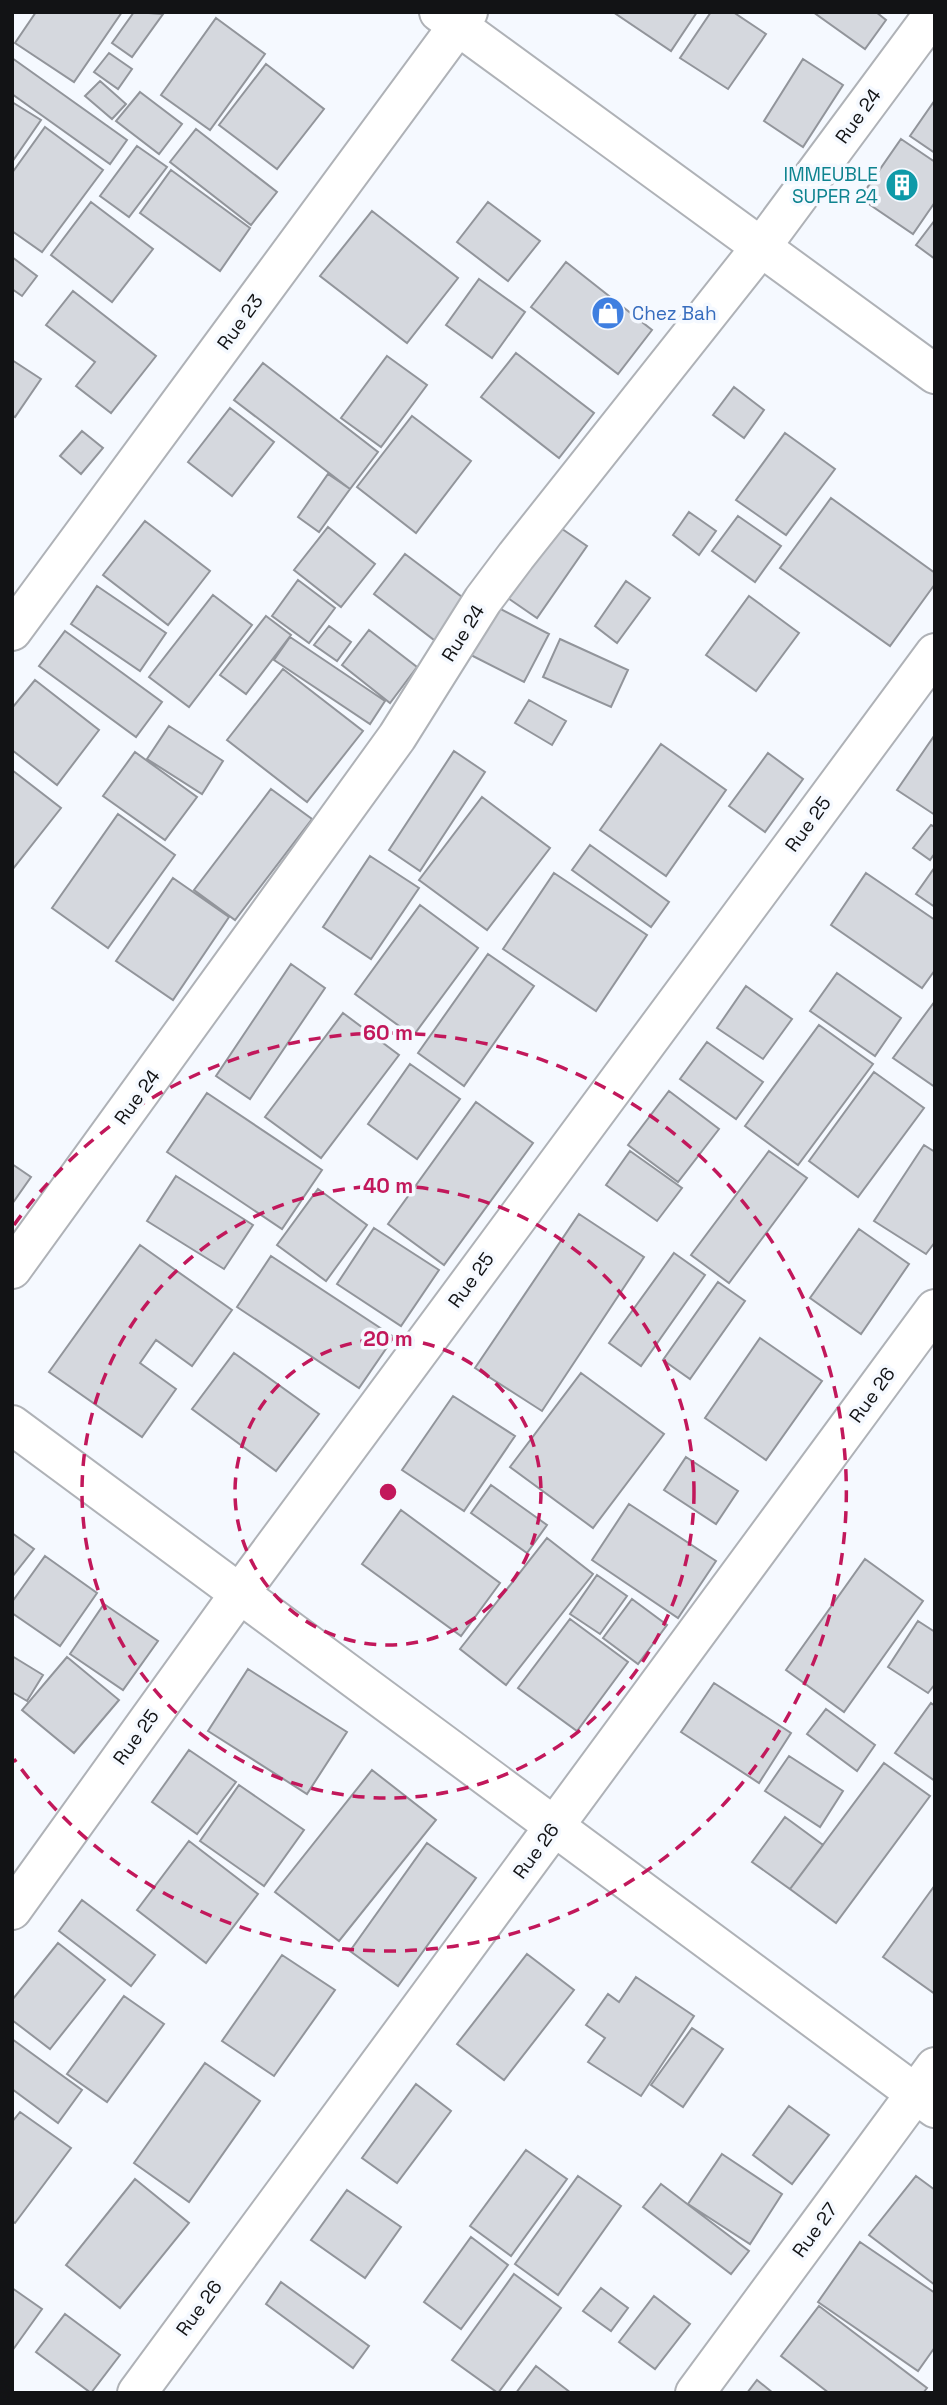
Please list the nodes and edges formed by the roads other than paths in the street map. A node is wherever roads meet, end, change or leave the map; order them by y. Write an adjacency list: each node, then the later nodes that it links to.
1 (935, 12): 3 (street, Rue 24)
2 (455, 17): 3 (street); 5 (street, Rue 23)
3 (761, 247): 4 (street); 7 (street, Rue 24)
4 (935, 374)
5 (12, 631)
6 (935, 653): 10 (street, Rue 25)
7 (12, 1269)
8 (935, 1309): 11 (street, Rue 26)
9 (12, 1425): 10 (street)
10 (240, 1593): 11 (street); 12 (street, Rue 25)
11 (554, 1826): 13 (street); 14 (street, Rue 26)
12 (12, 1910)
13 (928, 2089): 15 (street, Rue 27)
14 (137, 2393)
15 (695, 2393)

